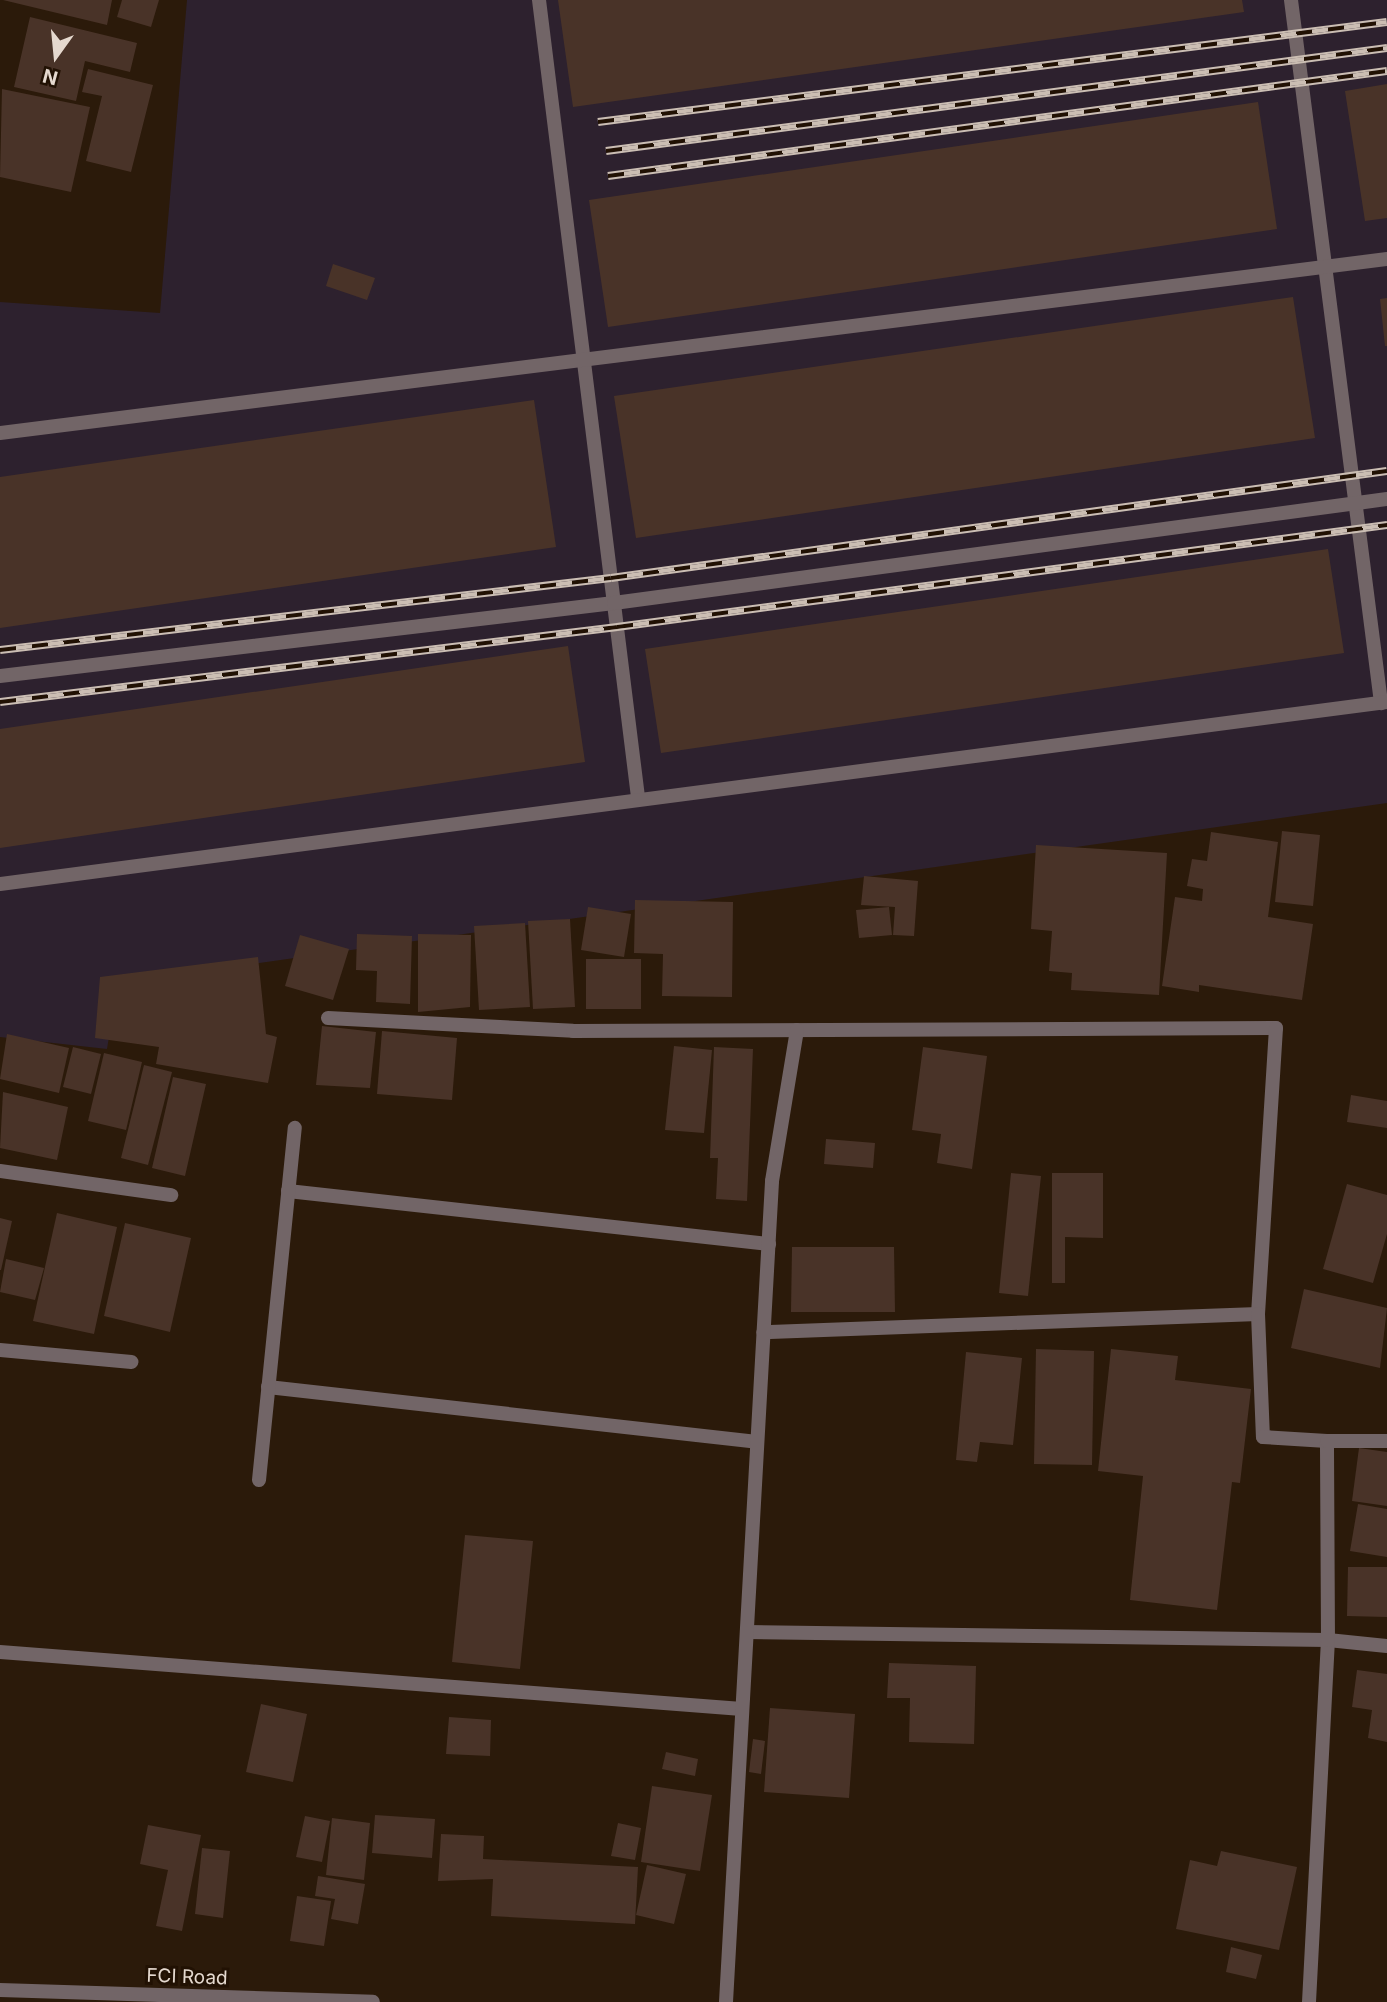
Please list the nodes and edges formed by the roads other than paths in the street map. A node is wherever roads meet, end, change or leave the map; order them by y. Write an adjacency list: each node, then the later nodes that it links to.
1 (539, 0): 5 (street)
2 (1291, 0): 4 (street)
3 (1387, 259): 4 (street)
4 (1325, 266): 5 (street); 8 (street)
5 (584, 360): 6 (street); 9 (street)
6 (0, 433)
7 (1387, 499): 8 (street)
8 (1354, 503): 9 (street); 11 (street)
9 (614, 603): 10 (street); 12 (street)
10 (0, 676)
11 (1384, 702): 12 (street)
12 (638, 797): 13 (street)
13 (0, 884)
14 (328, 1018): 15 (street)
15 (797, 1030): 20 (street); 21 (street)
16 (295, 1128): 18 (street)
17 (0, 1171): 19 (street)
18 (288, 1191): 20 (street); 25 (street)
19 (171, 1195)
20 (769, 1244): 22 (street)
21 (1258, 1314): 22 (street); 26 (street)
22 (763, 1332): 28 (street)
23 (0, 1350): 24 (street)
24 (131, 1362)
25 (268, 1387): 28 (street); 29 (street)
26 (1327, 1441): 27 (street); 31 (street)
27 (1387, 1441)
28 (757, 1442): 30 (street)
29 (259, 1480)
30 (747, 1632): 31 (street); 34 (street)
31 (1328, 1640): 32 (street); 38 (street)
32 (1387, 1646)
33 (0, 1652): 34 (street)
34 (742, 1709): 37 (street)
35 (0, 1990): 36 (street, FCI Road)
36 (373, 2002)
37 (726, 2002)
38 (1309, 2002)

